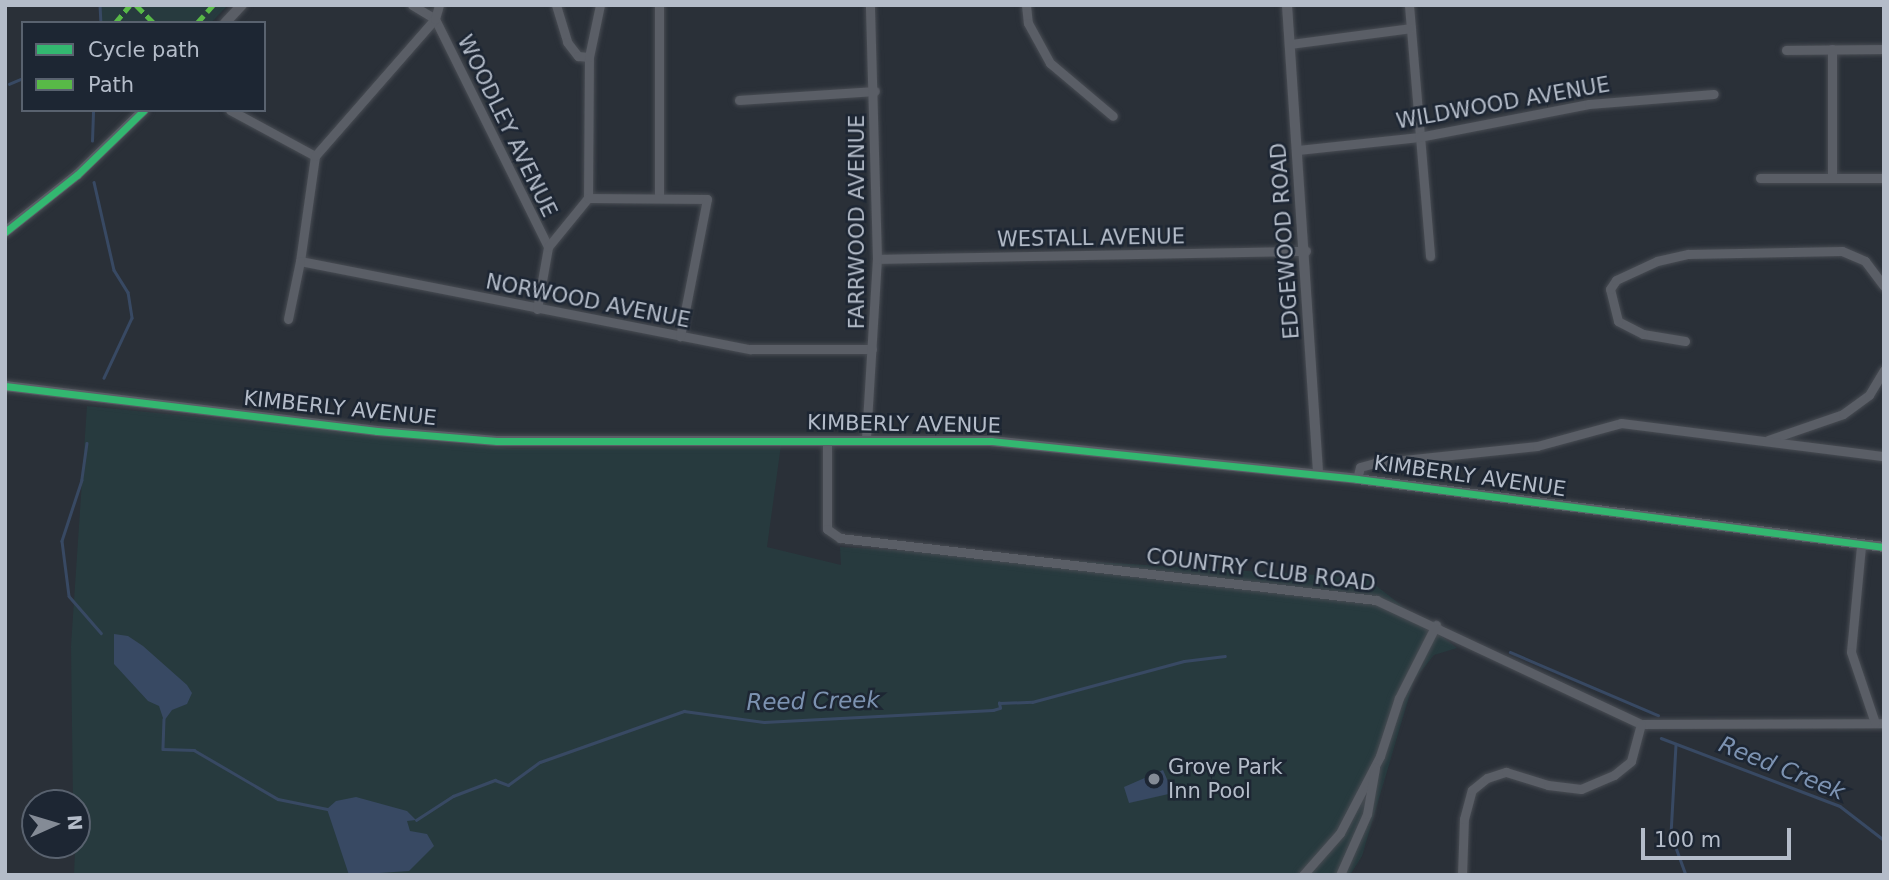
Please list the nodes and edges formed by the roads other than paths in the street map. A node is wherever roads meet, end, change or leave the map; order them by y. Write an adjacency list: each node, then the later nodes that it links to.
1 (242, 5): 12 (street)
2 (412, 5): 11 (street)
3 (439, 5): 11 (street)
4 (555, 5): 18 (street)
5 (600, 5): 18 (street)
6 (659, 5): 31 (street)
7 (870, 5): 19 (street, FARRWOOD AVENUE)
8 (1026, 5): 24 (street)
9 (1287, 5): 14 (street, EDGEWOOD ROAD)
10 (1409, 5): 13 (street)
11 (435, 19): 27 (street); 34 (street, WOODLEY AVENUE)
12 (227, 21)
13 (1411, 28): 14 (street); 25 (street)
14 (1290, 44): 26 (street, EDGEWOOD ROAD)
15 (1832, 49): 16 (street); 17 (street); 28 (street)
16 (1884, 49)
17 (1786, 50)
18 (589, 57): 32 (street)
19 (875, 91): 21 (street); 37 (street, FARRWOOD AVENUE)
20 (1714, 94): 25 (street, WILDWOOD AVENUE)
21 (739, 100)
22 (142, 112): 33 (street)
23 (234, 112): 27 (street)
24 (1113, 116)
25 (1419, 136): 26 (street, WILDWOOD AVENUE); 36 (street)
26 (1298, 150): 35 (street, EDGEWOOD ROAD)
27 (315, 156): 38 (street)
28 (1832, 177): 29 (street); 30 (street)
29 (1884, 177)
30 (1760, 178)
31 (660, 197): 32 (street); 42 (street)
32 (588, 198): 34 (street)
33 (5, 232)
34 (548, 247): 40 (street)
35 (1306, 251): 37 (street, WESTALL AVENUE); 51 (street, EDGEWOOD ROAD)
36 (1430, 256)
37 (877, 258): 44 (street, FARRWOOD AVENUE)
38 (300, 261): 40 (street, NORWOOD AVENUE); 41 (street)
39 (1884, 286): 43 (street)
40 (537, 309): 42 (street, NORWOOD AVENUE)
41 (288, 319)
42 (680, 336): 44 (street, NORWOOD AVENUE)
43 (1685, 341)
44 (872, 349): 47 (street, FARRWOOD AVENUE)
45 (1884, 370): 49 (street)
46 (5, 386): 48 (street, KIMBERLY AVENUE)
47 (866, 438): 48 (street, KIMBERLY AVENUE); 51 (street, KIMBERLY AVENUE)
48 (827, 441): 55 (street, COUNTRY CLUB ROAD)
49 (1767, 441): 50 (street); 52 (street)
50 (1884, 456)
51 (1318, 475): 52 (street, KIMBERLY AVENUE)
52 (1357, 479): 53 (street, KIMBERLY AVENUE)
53 (1861, 546): 54 (street, KIMBERLY AVENUE); 56 (street)
54 (1884, 547)
55 (1436, 625): 57 (street, COUNTRY CLUB ROAD); 58 (street)
56 (1879, 723): 57 (street, COUNTRY CLUB ROAD)
57 (1641, 724): 61 (street)
58 (1375, 766): 59 (street); 60 (street)
59 (1303, 875)
60 (1340, 875)
61 (1462, 875)

